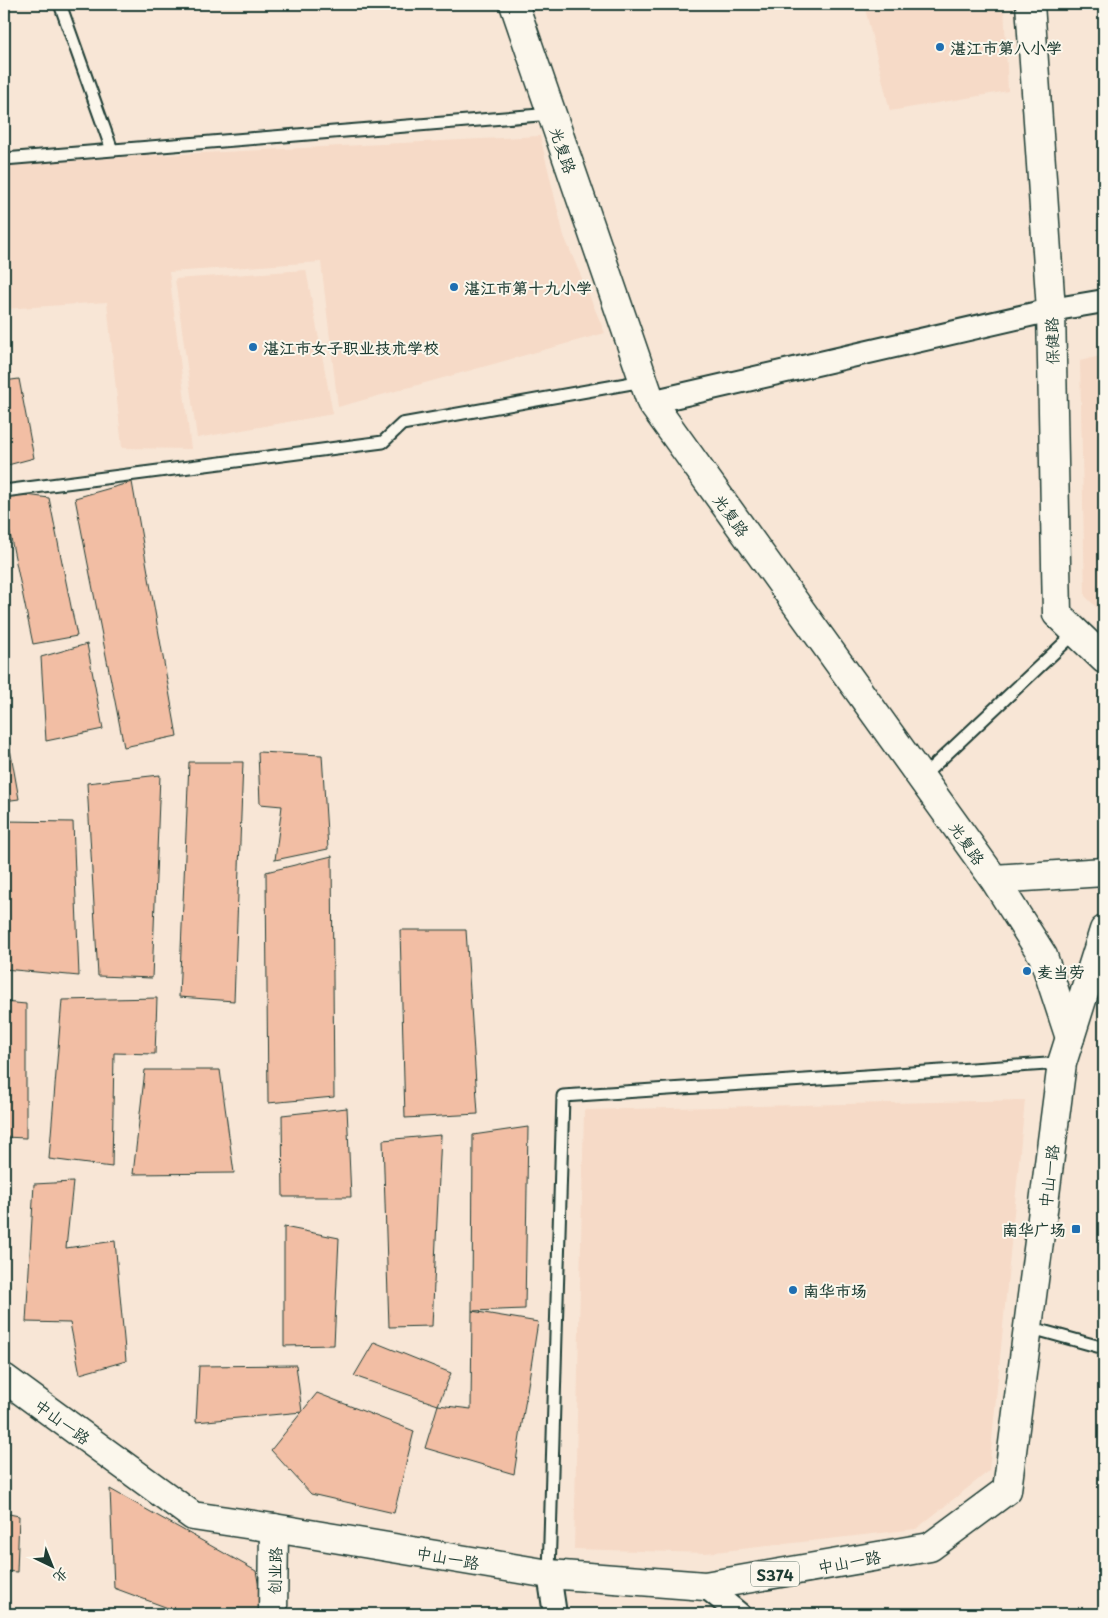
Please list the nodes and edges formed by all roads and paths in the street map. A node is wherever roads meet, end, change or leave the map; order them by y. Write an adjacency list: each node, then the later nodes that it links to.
1 (60, 4): 5 (lane)
2 (514, 4): 4 (street, 光复路)
3 (1030, 4): 8 (street, 保健路)
4 (552, 114): 5 (lane); 9 (street, 光复路)
5 (112, 150): 6 (lane)
6 (4, 159)
7 (1104, 301): 8 (street)
8 (1051, 310): 9 (street); 11 (street, 保健路)
9 (647, 392): 10 (lane); 13 (street, 光复路)
10 (4, 491)
11 (1076, 632): 12 (street, 保健路); 13 (lane)
12 (1104, 659)
13 (922, 777): 15 (street, 光复路)
14 (1104, 872): 15 (street, 光复路)
15 (994, 879): 17 (street)
16 (1104, 930): 17 (street, 中山一路 / S374)
17 (1066, 1050): 18 (street, 中山一路 / S374); 22 (lane)
18 (1028, 1328): 19 (lane); 23 (street, 中山一路 / S374)
19 (1104, 1348)
20 (4, 1378): 21 (street, 中山一路 / S374)
21 (274, 1528): 22 (street, 中山一路 / S374); 24 (street, 创业路)
22 (549, 1574): 23 (street, 中山一路 / S374); 25 (street)
23 (704, 1586): 26 (street)
24 (273, 1614)
25 (555, 1614)
26 (739, 1614)

